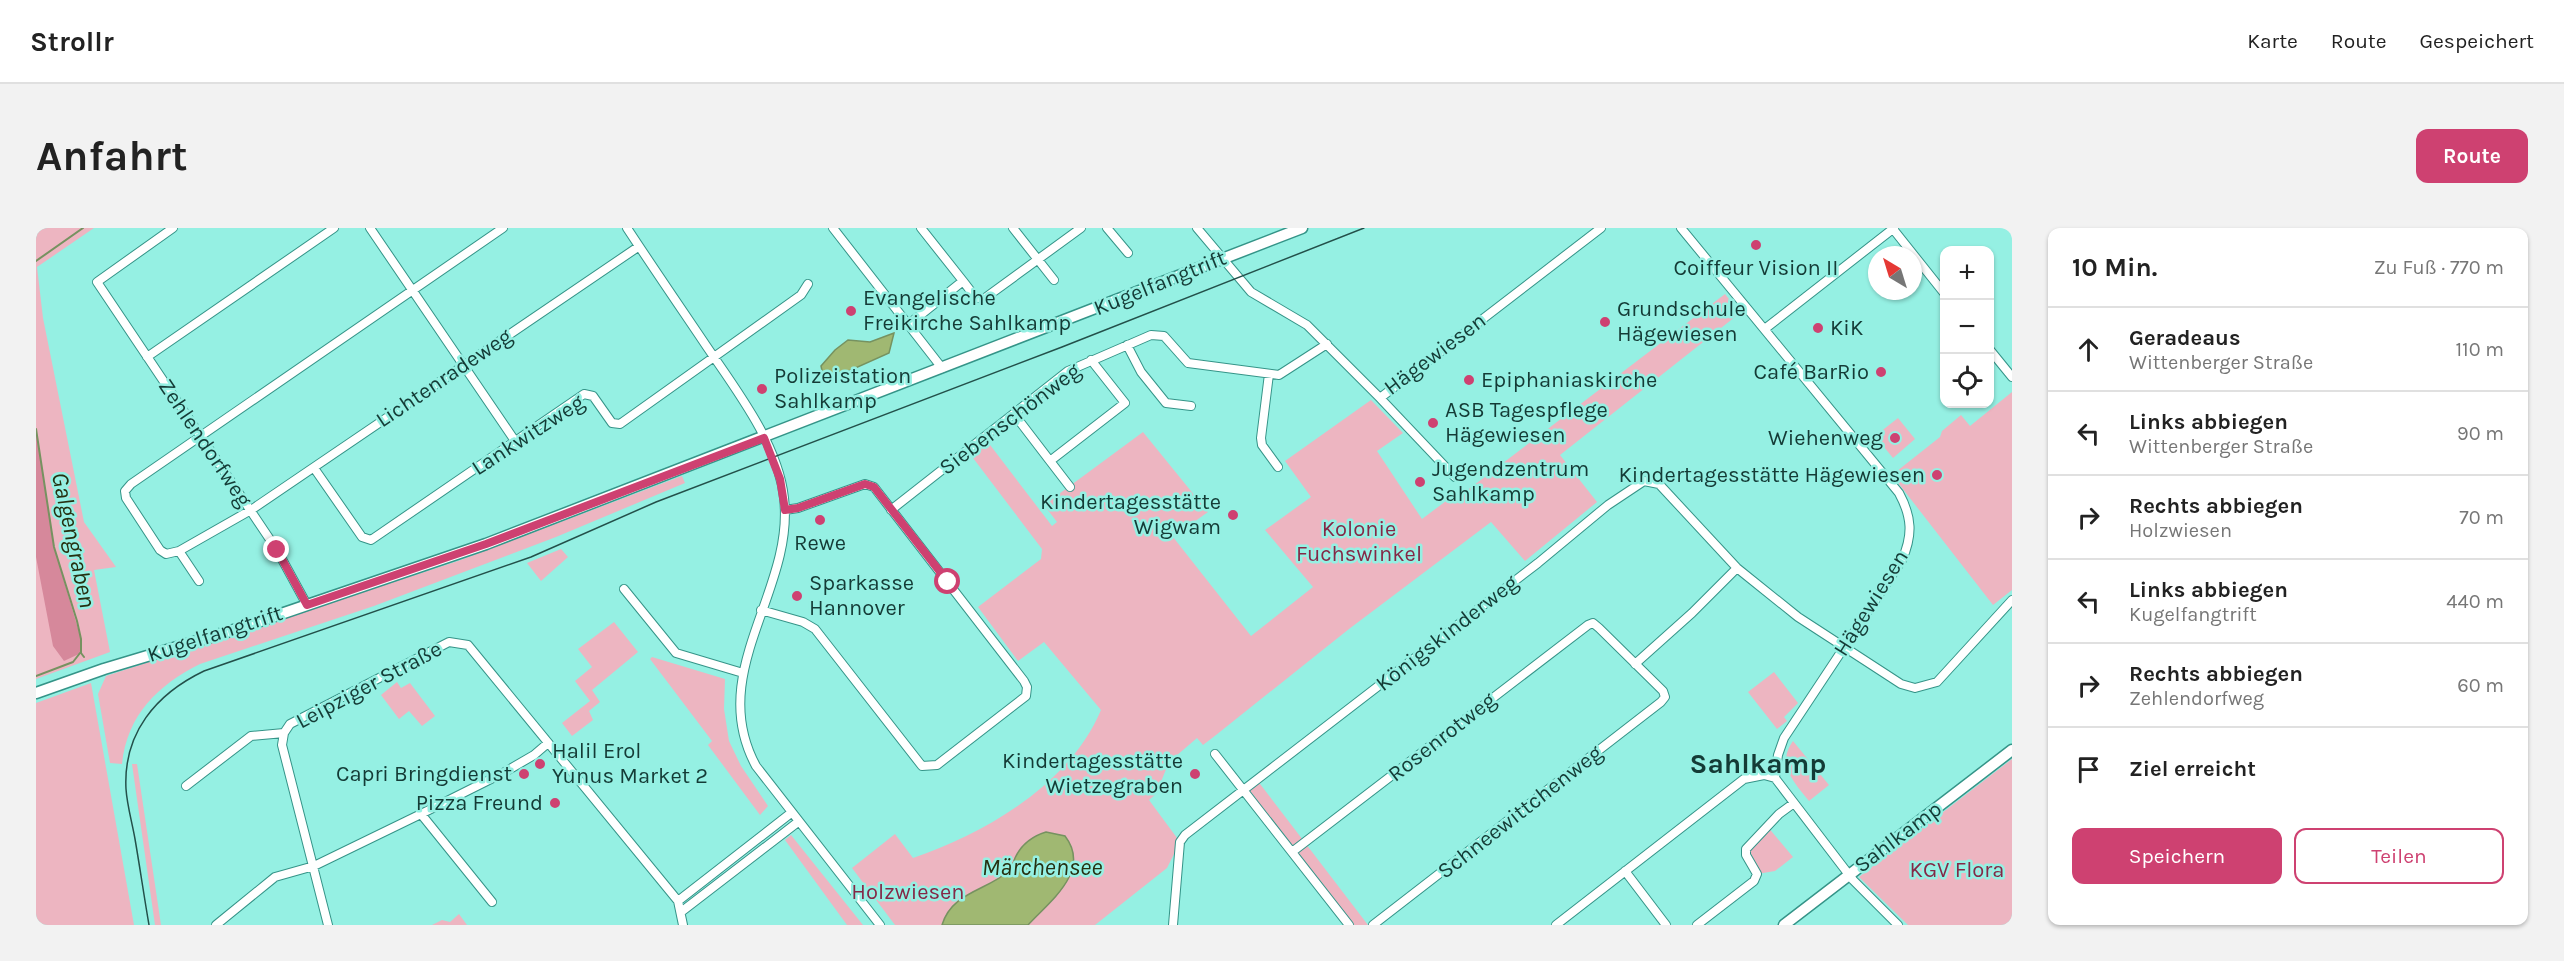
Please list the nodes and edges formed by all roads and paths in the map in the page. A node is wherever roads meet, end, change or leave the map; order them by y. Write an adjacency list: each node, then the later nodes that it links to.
1 (173, 228): 30 (street, Zehlendorfweg)
2 (334, 228): 30 (street)
3 (370, 228): 24 (street)
4 (503, 228): 24 (street)
5 (627, 228): 16 (street)
6 (832, 228): 25 (street)
7 (921, 228): 21 (street)
8 (1013, 228): 19 (street)
9 (1081, 228): 19 (street)
10 (1107, 228): 17 (street)
11 (1197, 228): 18 (street, Hägewiesen)
12 (1302, 228): 18 (street, Kugelfangtrift)
13 (1601, 228): 37 (street, Hägewiesen)
14 (1681, 228): 26 (street, Hägewiesen)
15 (1894, 228): 23 (street); 26 (street)
16 (638, 247): 31 (street); 33 (street, Lichtenradeweg)
17 (1128, 253)
18 (1223, 258): 27 (street, Hägewiesen); 34 (street, Kugelfangtrift)
19 (1038, 259): 20 (street); 21 (street)
20 (1054, 280)
21 (963, 281): 25 (street)
22 (808, 284): 31 (street, Lankwitzweg)
23 (1940, 288)
24 (412, 290): 33 (street); 40 (street)
25 (909, 324): 34 (street)
26 (1766, 328): 58 (street, Hägewiesen)
27 (1327, 344): 35 (street, Siebenschönweg); 37 (street, Hägewiesen)
28 (1128, 345): 32 (street, Siebenschönweg); 35 (street, Siebenschönweg); 38 (street)
29 (1992, 354): 36 (street)
30 (147, 357): 40 (street, Zehlendorfweg)
31 (714, 358): 41 (street); 42 (street, Lankwitzweg)
32 (1091, 360): 39 (street, Siebenschönweg); 43 (street)
33 (463, 365): 42 (street); 45 (street, Lichtenradeweg)
34 (942, 368): 41 (street, Kugelfangtrift)
35 (1269, 374): 44 (street)
36 (2012, 377)
37 (1380, 398): 46 (street)
38 (1191, 406)
39 (1014, 414): 43 (street); 50 (street, Siebenschönweg)
40 (199, 435): 48 (street, Zehlendorfweg); 51 (street)
41 (764, 438): 49 (street); 56 (street, Kugelfangtrift)
42 (514, 443): 45 (street, Lankwitzweg)
43 (1050, 461): 47 (street)
44 (1278, 467)
45 (314, 468): 48 (street, Lichtenradeweg)
46 (1455, 477)
47 (1070, 487)
48 (251, 510): 51 (street, Lichtenradeweg); 56 (street, Zehlendorfweg)
49 (785, 510): 50 (street); 57 (street)
50 (891, 510): 57 (street)
51 (179, 551): 53 (street)
52 (1737, 568): 58 (street); 59 (street); 68 (street, Königskinderweg)
53 (199, 581)
54 (624, 590): 60 (street)
55 (2012, 600): 58 (street)
56 (307, 605): 61 (street, Kugelfangtrift)
57 (761, 610): 60 (street)
58 (1843, 647): 66 (street, Hägewiesen)
59 (1635, 664): 73 (street, Rosenrotweg); 86 (street, Schneewittchenweg)
60 (743, 673): 70 (street)
61 (36, 693)
62 (284, 733): 63 (street, Leipziger Straße); 67 (street); 74 (street, Leipziger Straße)
63 (548, 743): 71 (street); 77 (street, Leipziger Straße)
64 (2012, 750): 76 (street, Sahlkamp)
65 (1215, 754): 68 (street)
66 (1775, 778): 69 (street); 75 (street)
67 (186, 786)
68 (1244, 790): 73 (street); 84 (street, Königskinderweg)
69 (1794, 803): 76 (street); 89 (street)
70 (791, 813): 72 (street); 77 (street)
71 (420, 814): 74 (street); 78 (street)
72 (798, 822): 79 (street); 83 (street)
73 (1292, 852): 85 (street)
74 (314, 866): 80 (street); 81 (street, Leipziger Straße)
75 (1625, 871): 87 (street); 88 (street)
76 (1849, 875): 90 (street, Sahlkamp); 91 (street)
77 (678, 900): 79 (street)
78 (492, 902)
79 (681, 912): 82 (street)
80 (216, 925)
81 (328, 925)
82 (684, 925)
83 (880, 925)
84 (1173, 925)
85 (1349, 925)
86 (1373, 925)
87 (1556, 925)
88 (1666, 925)
89 (1697, 925)
90 (1784, 925)
91 (1898, 925)

